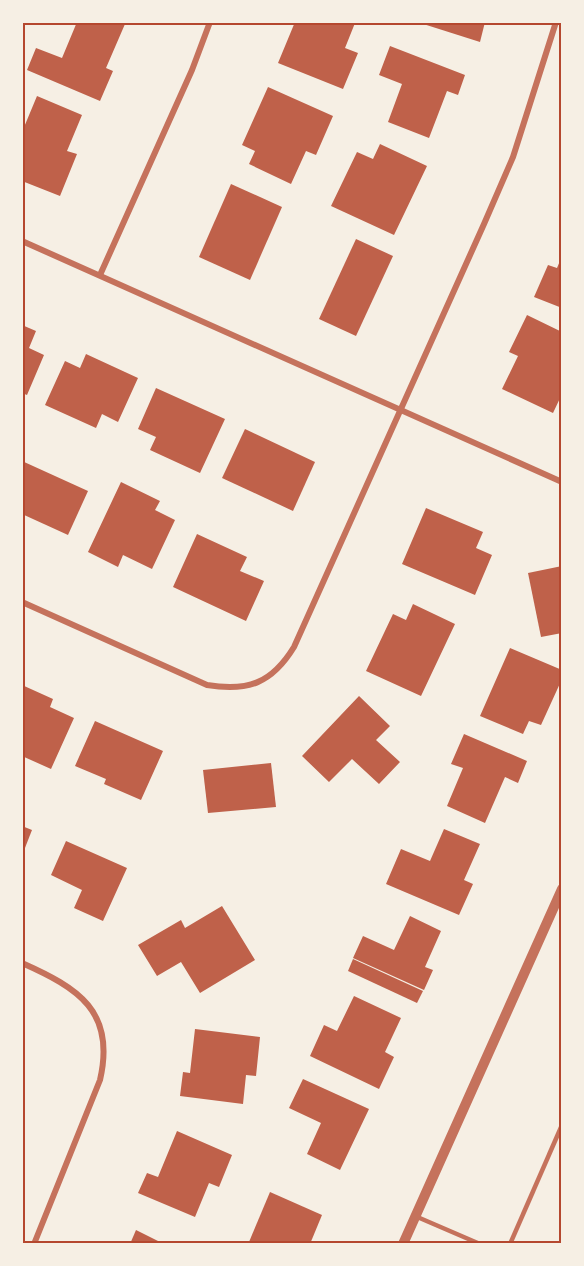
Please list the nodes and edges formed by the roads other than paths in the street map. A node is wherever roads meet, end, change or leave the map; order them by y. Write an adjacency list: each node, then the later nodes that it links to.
1 (210, 22): 4 (street)
2 (556, 22): 5 (street)
3 (22, 241): 4 (street)
4 (100, 275): 5 (street)
5 (401, 410): 6 (street); 7 (street)
6 (561, 482)
7 (22, 602)
8 (561, 889): 11 (street)
9 (22, 963): 12 (street)
10 (561, 1125): 15 (lane)
11 (415, 1216): 13 (street); 14 (lane)
12 (34, 1244)
13 (403, 1244)
14 (480, 1244)
15 (510, 1244)

